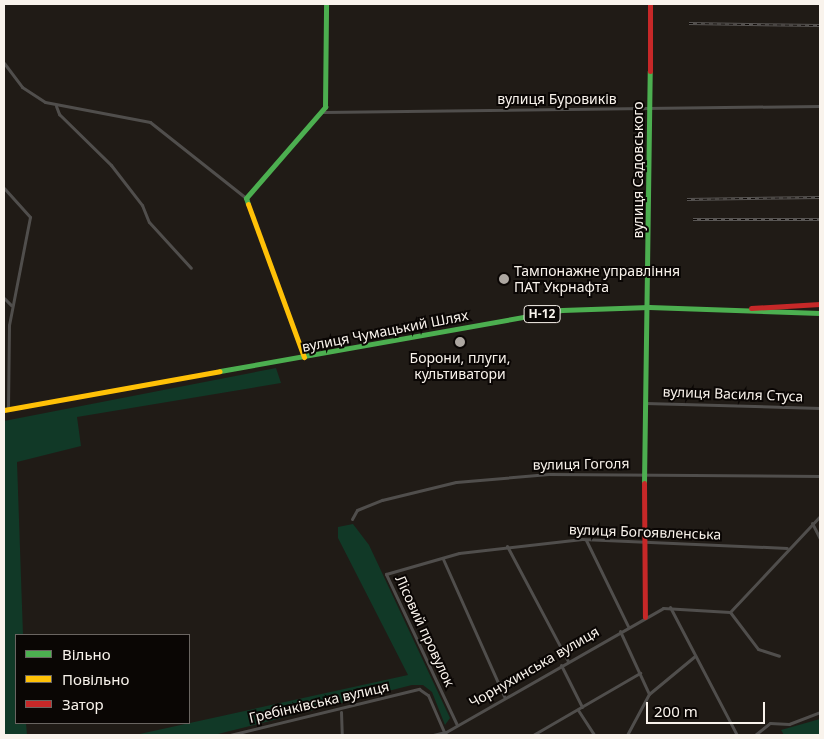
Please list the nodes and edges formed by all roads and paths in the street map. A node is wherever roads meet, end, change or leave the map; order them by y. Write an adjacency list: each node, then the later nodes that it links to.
1 (326, 4): 7 (street)
2 (650, 4): 6 (street, вулиця Садовського)
3 (4, 63): 4 (street)
4 (56, 106): 9 (street); 10 (street)
5 (820, 106): 6 (street, вулиця Буровиків)
6 (649, 110): 7 (street, вулиця Буровиків); 14 (street, вулиця Садовського)
7 (323, 112): 9 (street)
8 (4, 188): 13 (street)
9 (246, 198): 17 (street)
10 (191, 268)
11 (4, 298): 13 (street)
12 (820, 304): 15 (street, вулиця Чумацький Шлях / Н-12)
13 (11, 306): 18 (street)
14 (648, 307): 15 (street, вулиця Чумацький Шлях / Н-12); 17 (street, вулиця Чумацький Шлях / Н-12); 19 (street, вулиця Садовського)
15 (748, 308): 16 (street, вулиця Чумацький Шлях / Н-12)
16 (820, 313)
17 (304, 357): 21 (street, вулиця Чумацький Шлях / Н-12)
18 (6, 397): 21 (street)
19 (645, 403): 20 (street, вулиця Василя Стуса); 22 (street, вулиця Садовського)
20 (820, 408)
21 (6, 410)
22 (645, 475): 23 (street, вулиця Гоголя); 25 (street, вулиця Гоголя); 29 (street, вулиця Садовського)
23 (820, 476)
24 (820, 516): 26 (street)
25 (352, 519)
26 (812, 523): 28 (street); 31 (street)
27 (586, 539): 29 (street, вулиця Богоявленська); 30 (street, вулиця Богоявленська); 37 (street)
28 (820, 539)
29 (644, 542): 31 (street, вулиця Богоявленська); 36 (street, вулиця Садовського)
30 (507, 546): 32 (street, вулиця Богоявленська); 41 (street)
31 (787, 548): 35 (street)
32 (443, 559): 33 (street, вулиця Богоявленська); 45 (street)
33 (386, 574): 50 (street, Лісовий провулок)
34 (670, 607): 35 (street); 36 (street, Чорнухинська вулиця); 39 (street)
35 (730, 612): 40 (street)
36 (646, 617): 37 (street, Чорнухинська вулиця)
37 (628, 626): 38 (street, Чорнухинська вулиця)
38 (620, 631): 41 (street, Чорнухинська вулиця); 43 (street)
39 (695, 656): 44 (street); 60 (street)
40 (779, 656)
41 (568, 661): 42 (street, Чорнухинська вулиця)
42 (561, 665): 45 (street, Чорнухинська вулиця); 46 (street)
43 (640, 672): 44 (street); 46 (street)
44 (650, 694): 59 (street)
45 (504, 696): 50 (street, Чорнухинська вулиця)
46 (582, 707): 47 (street)
47 (578, 710): 51 (street); 58 (street)
48 (341, 712): 52 (street, Гребінківська вулиця); 53 (street, Гребінківська вулиця); 54 (street)
49 (820, 712): 61 (street)
50 (457, 725): 52 (street, Чорнухинська вулиця)
51 (542, 730): 56 (street); 57 (street)
52 (446, 733): 55 (street, Чорнухинська вулиця)
53 (230, 735)
54 (342, 735)
55 (433, 735)
56 (533, 735)
57 (545, 735)
58 (594, 735)
59 (627, 735)
60 (737, 735)
61 (755, 735)

